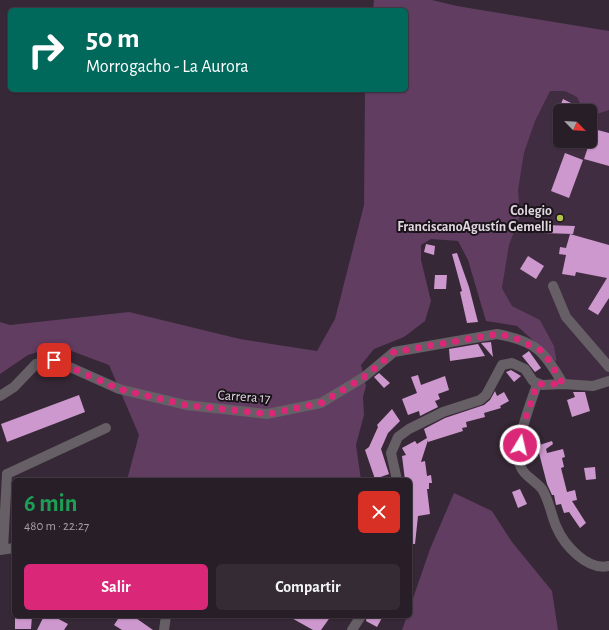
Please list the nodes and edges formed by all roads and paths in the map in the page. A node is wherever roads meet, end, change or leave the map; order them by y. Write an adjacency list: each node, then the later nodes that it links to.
1 (553, 286): 2 (street)
2 (609, 367)
3 (609, 381): 5 (street)
4 (537, 384): 5 (street); 9 (street); 13 (street)
5 (563, 384): 6 (street, Carrera 17)
6 (0, 396)
7 (106, 428): 8 (street)
8 (3, 473): 10 (street)
9 (397, 478)
10 (2, 518): 12 (street)
11 (12, 548): 12 (street)
12 (2, 550)
13 (609, 566)
14 (166, 618): 16 (street)
15 (360, 618): 17 (street)
16 (164, 630)
17 (352, 630)

